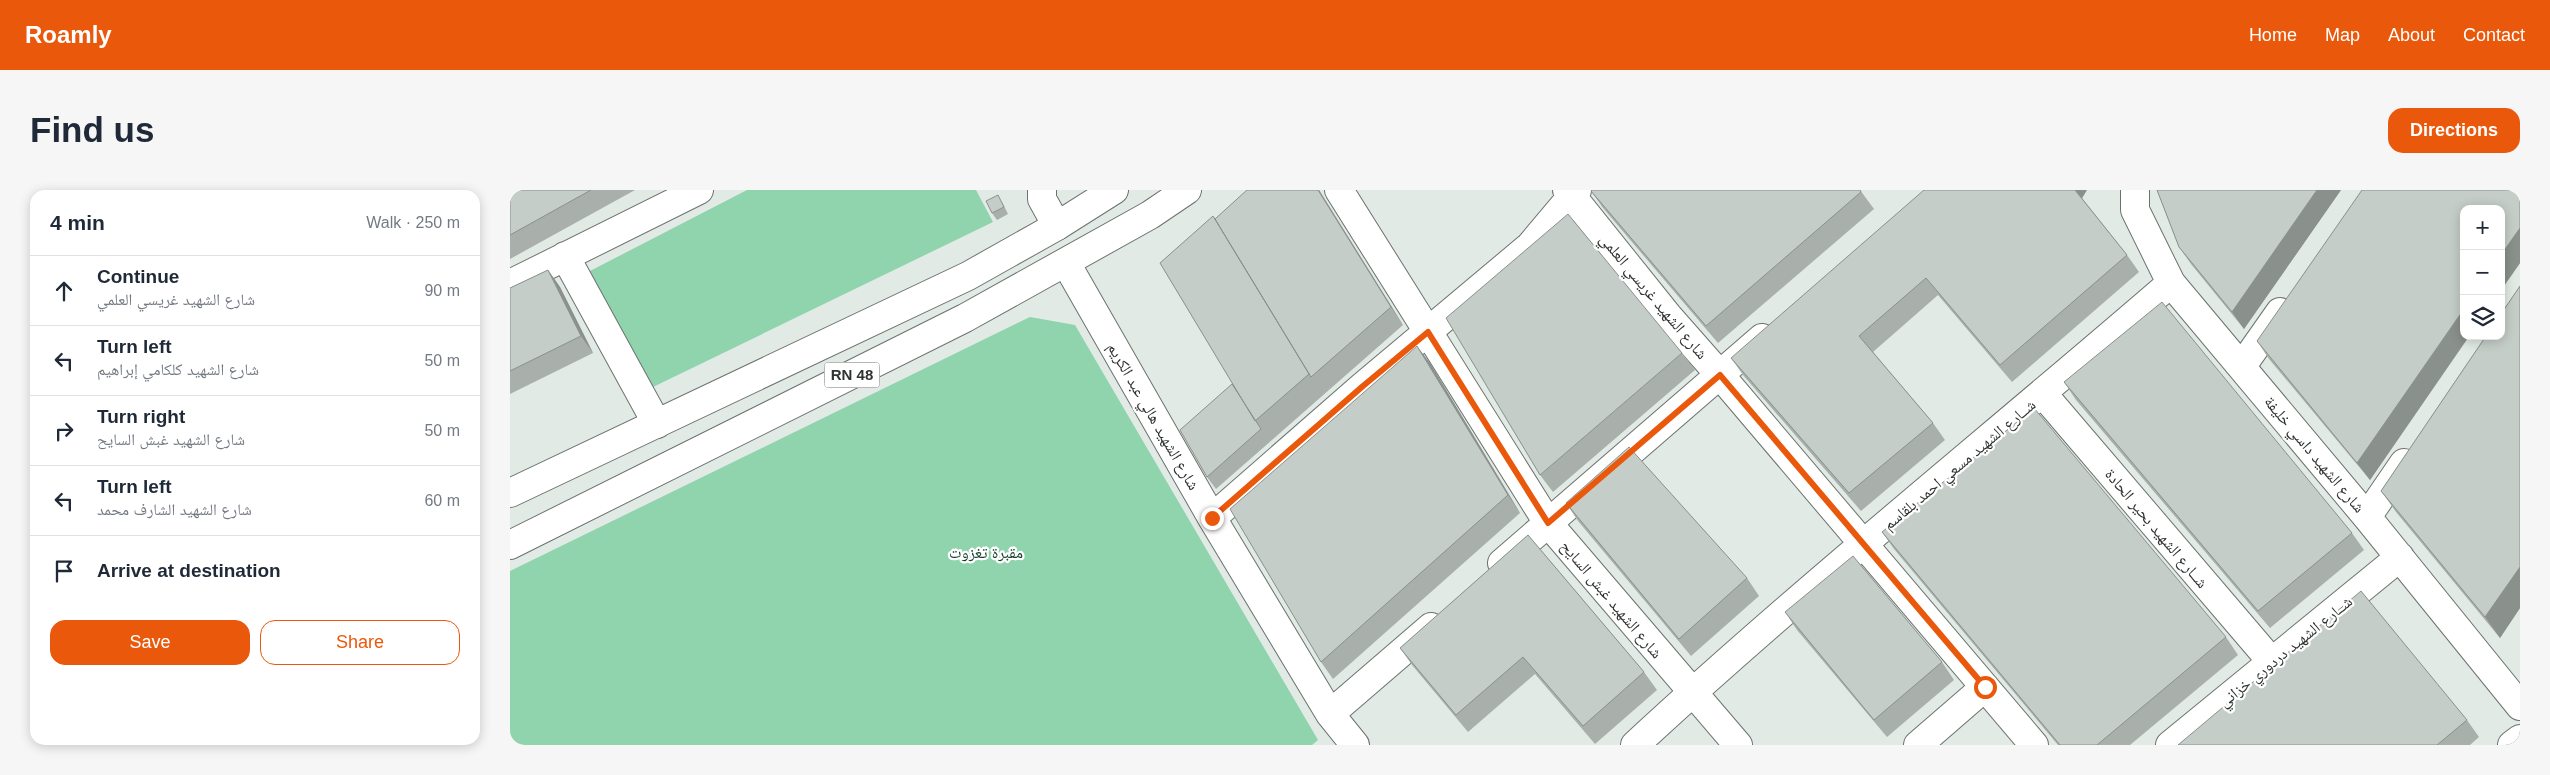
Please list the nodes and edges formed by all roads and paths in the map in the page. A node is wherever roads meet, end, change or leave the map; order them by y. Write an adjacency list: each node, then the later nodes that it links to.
1 (699, 190): 9 (main road)
2 (1042, 190): 8 (main road)
3 (1114, 190): 8 (main road, RN 48)
4 (1186, 190): 10 (main road, RN 48)
5 (1339, 190): 15 (main road, شارع الشهيد غبش السايح)
6 (2135, 190): 11 (main road, شارع الشهيد داسي خليفة)
7 (1572, 192): 15 (main road); 17 (main road, شارع الشهيد غريسي العلمي)
8 (1057, 226): 19 (main road, RN 48)
9 (565, 256): 12 (main road); 19 (main road)
10 (1066, 263): 23 (main road, شارع الشهيد هالي عبد الكريم); 26 (main road, RN 48)
11 (2171, 283): 16 (main road, شارع الشهيد داسي خليفة); 18 (main road, شــارع الشهيد مسعي احمد بلقاسم)
12 (510, 284)
13 (2292, 294): 16 (main road)
14 (1779, 322): 17 (main road)
15 (1428, 332): 23 (main road); 24 (main road, شارع الشهيد غبش السايح)
16 (2242, 366): 22 (main road, شارع الشهيد داسي خليفة)
17 (1720, 375): 24 (main road); 25 (main road, شارع الشهيد غريسي العلمي)
18 (2043, 394): 25 (main road, شــارع الشهيد مسعي احمد بلقاسم); 30 (main road, شــارع الشهيد بحير الحادة)
19 (657, 424): 21 (main road, RN 48)
20 (2418, 443): 22 (main road)
21 (510, 493)
22 (2367, 517): 27 (main road, شارع الشهيد داسي خليفة)
23 (1212, 518): 34 (main road, شارع الشهيد هالي عبد الكريم)
24 (1548, 523): 28 (main road); 32 (main road, شارع الشهيد غبش السايح)
25 (1863, 543): 31 (main road, شارع الشهيد غريسي العلمي); 32 (main road, شــارع الشهيد مسعي احمد بلقاسم)
26 (510, 546)
27 (2400, 557): 30 (main road, شــارع الشهيد دردوري خزاني); 33 (main road, شارع الشهيد داسي خليفة)
28 (1483, 581)
29 (1447, 613): 34 (main road)
30 (2272, 662): 41 (main road, شــارع الشهيد دردوري خزاني)
31 (1985, 687): 39 (main road); 40 (main road, شارع الشهيد غريسي العلمي)
32 (1692, 693): 37 (main road, شــارع الشهيد مسعي احمد بلقاسم); 38 (main road, شارع الشهيد غبش السايح)
33 (2520, 706)
34 (1330, 714): 36 (main road, شارع الشهيد هالي عبد الكريم)
35 (2520, 739): 42 (main road)
36 (1349, 743)
37 (1635, 745)
38 (1738, 745)
39 (1918, 745)
40 (2034, 745)
41 (2170, 745)
42 (2512, 745)

